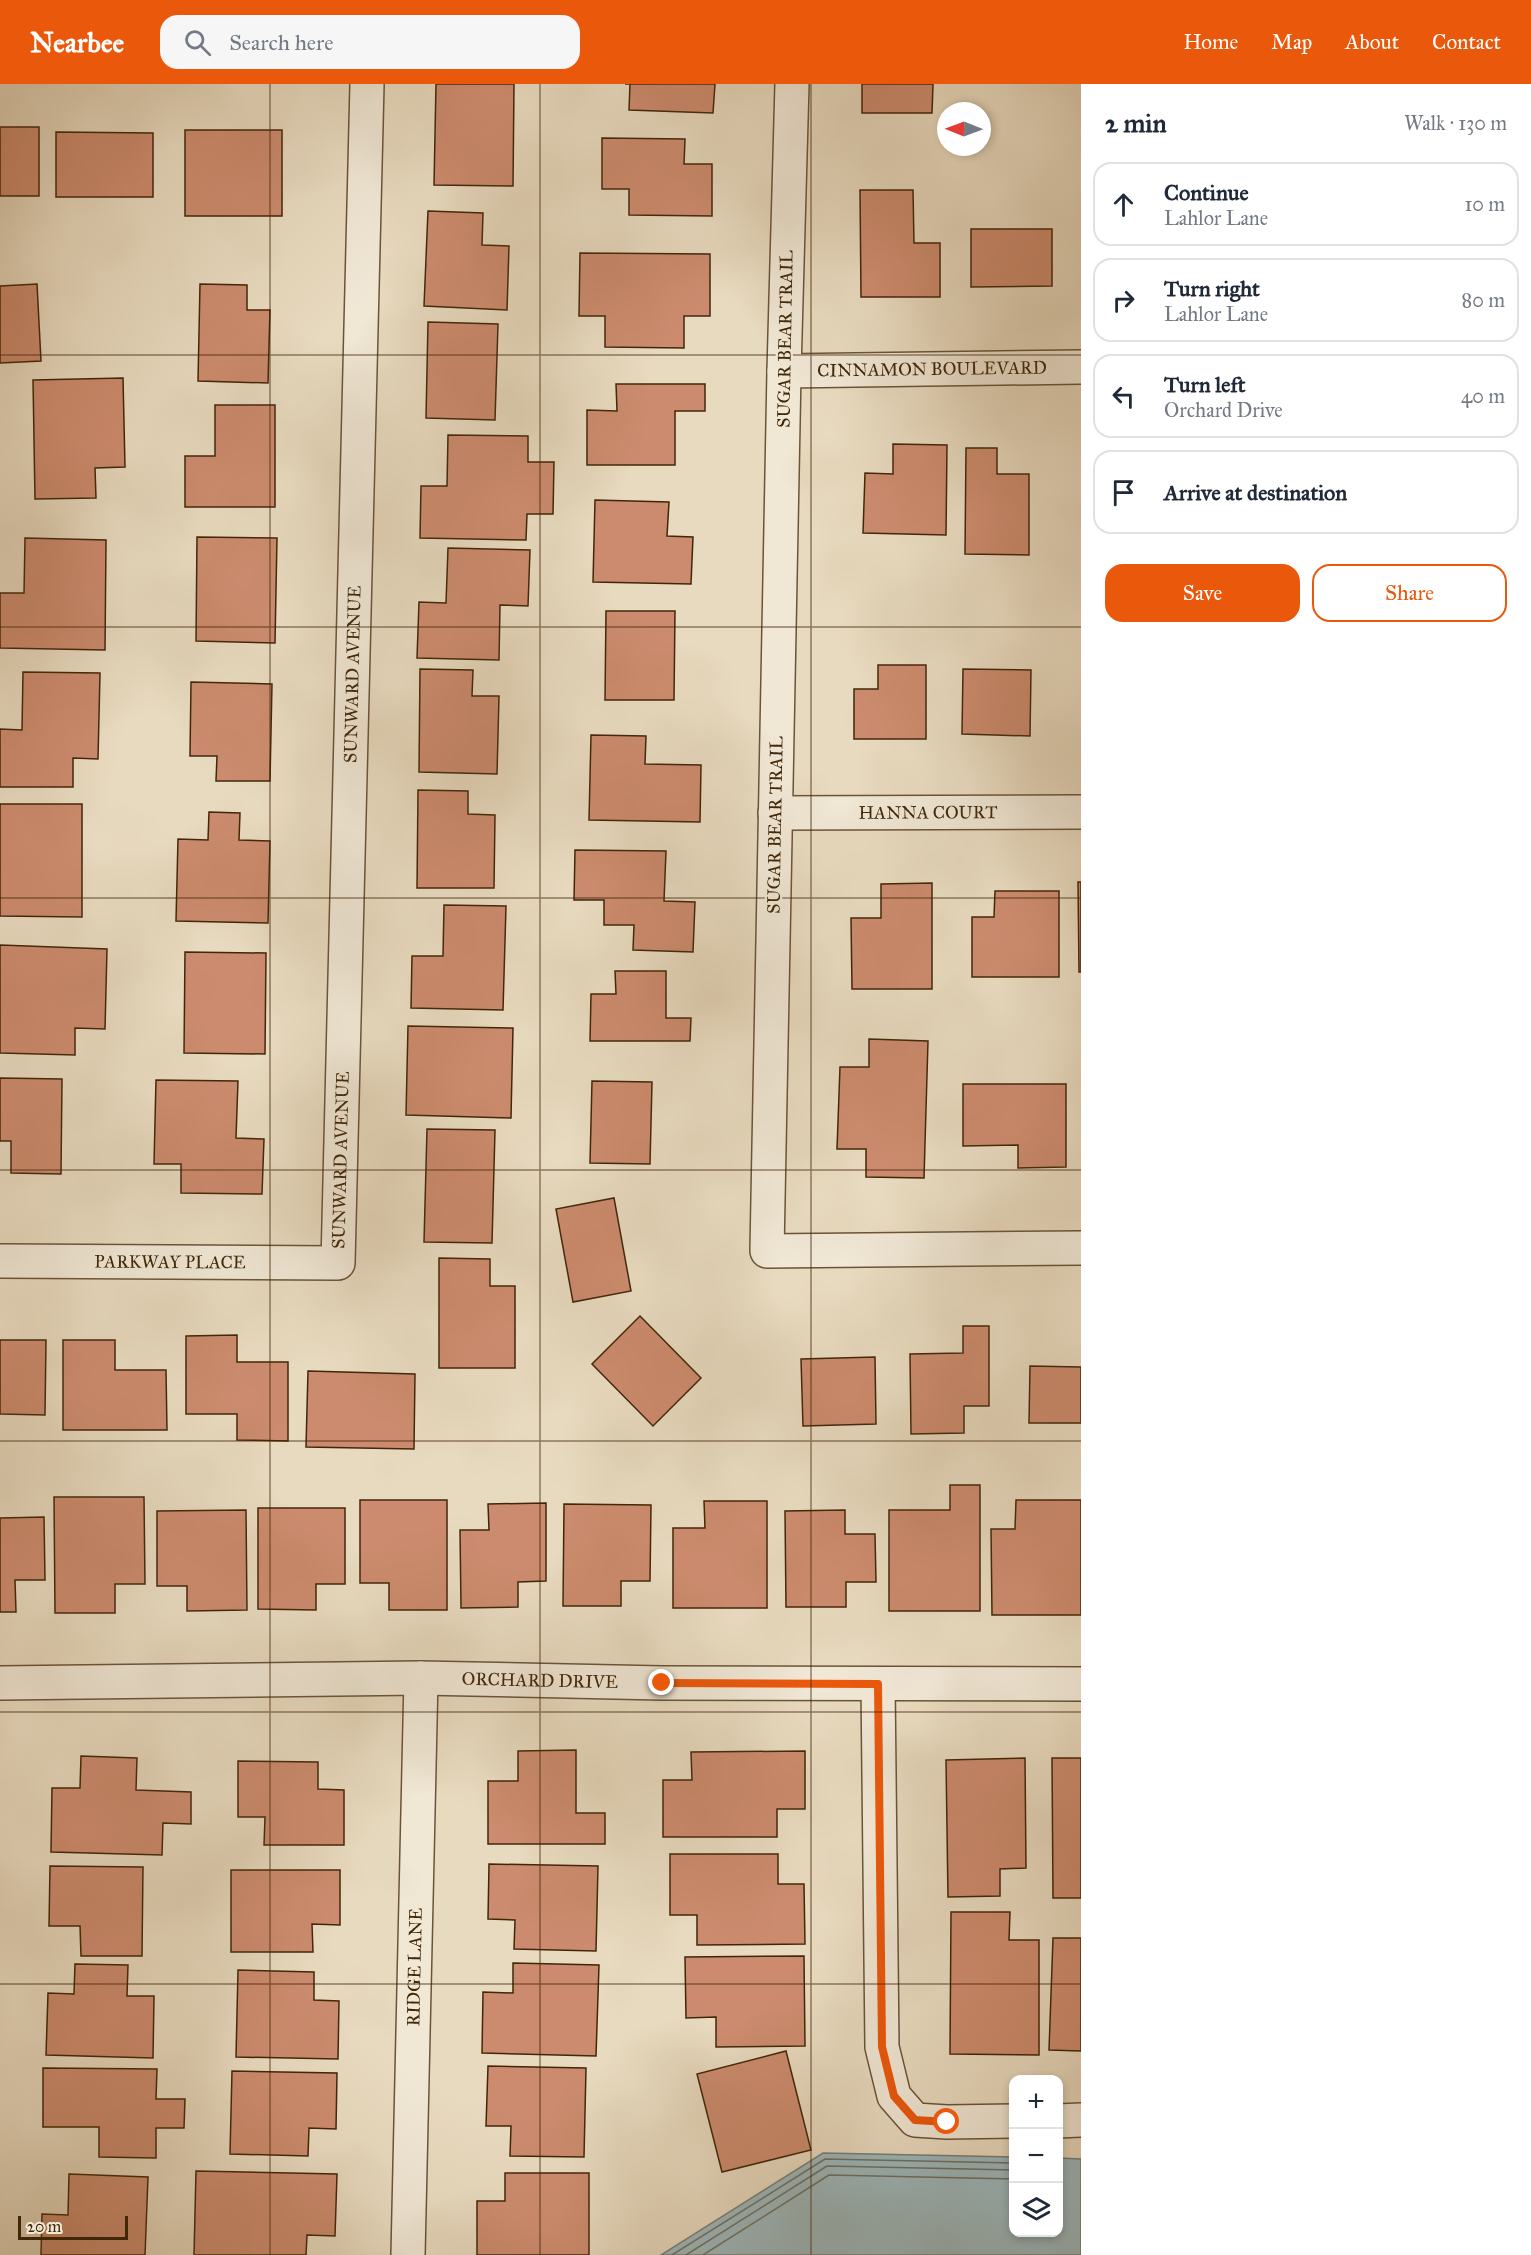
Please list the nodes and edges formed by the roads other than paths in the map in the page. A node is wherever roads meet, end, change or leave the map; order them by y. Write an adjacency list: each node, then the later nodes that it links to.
1 (367, 84): 9 (street, SUNWARD AVENUE)
2 (792, 84): 4 (street, SUGAR BEAR TRAIL)
3 (1081, 367): 4 (street, CINNAMON BOULEVARD)
4 (784, 371): 6 (street, SUGAR BEAR TRAIL)
5 (1081, 812): 6 (street, HANNA COURT)
6 (775, 813): 7 (street, SUGAR BEAR TRAIL)
7 (1081, 1248)
8 (0, 1261): 9 (street, PARKWAY PLACE)
9 (338, 1263)
10 (421, 1678): 11 (street, ORCHARD DRIVE); 12 (street, ORCHARD DRIVE); 17 (street, RIDGE LANE)
11 (0, 1683)
12 (878, 1684): 13 (street, ORCHARD DRIVE); 15 (street)
13 (1081, 1684)
14 (1081, 2120): 16 (street)
15 (1009, 2121)
16 (1063, 2121)
17 (408, 2255)

